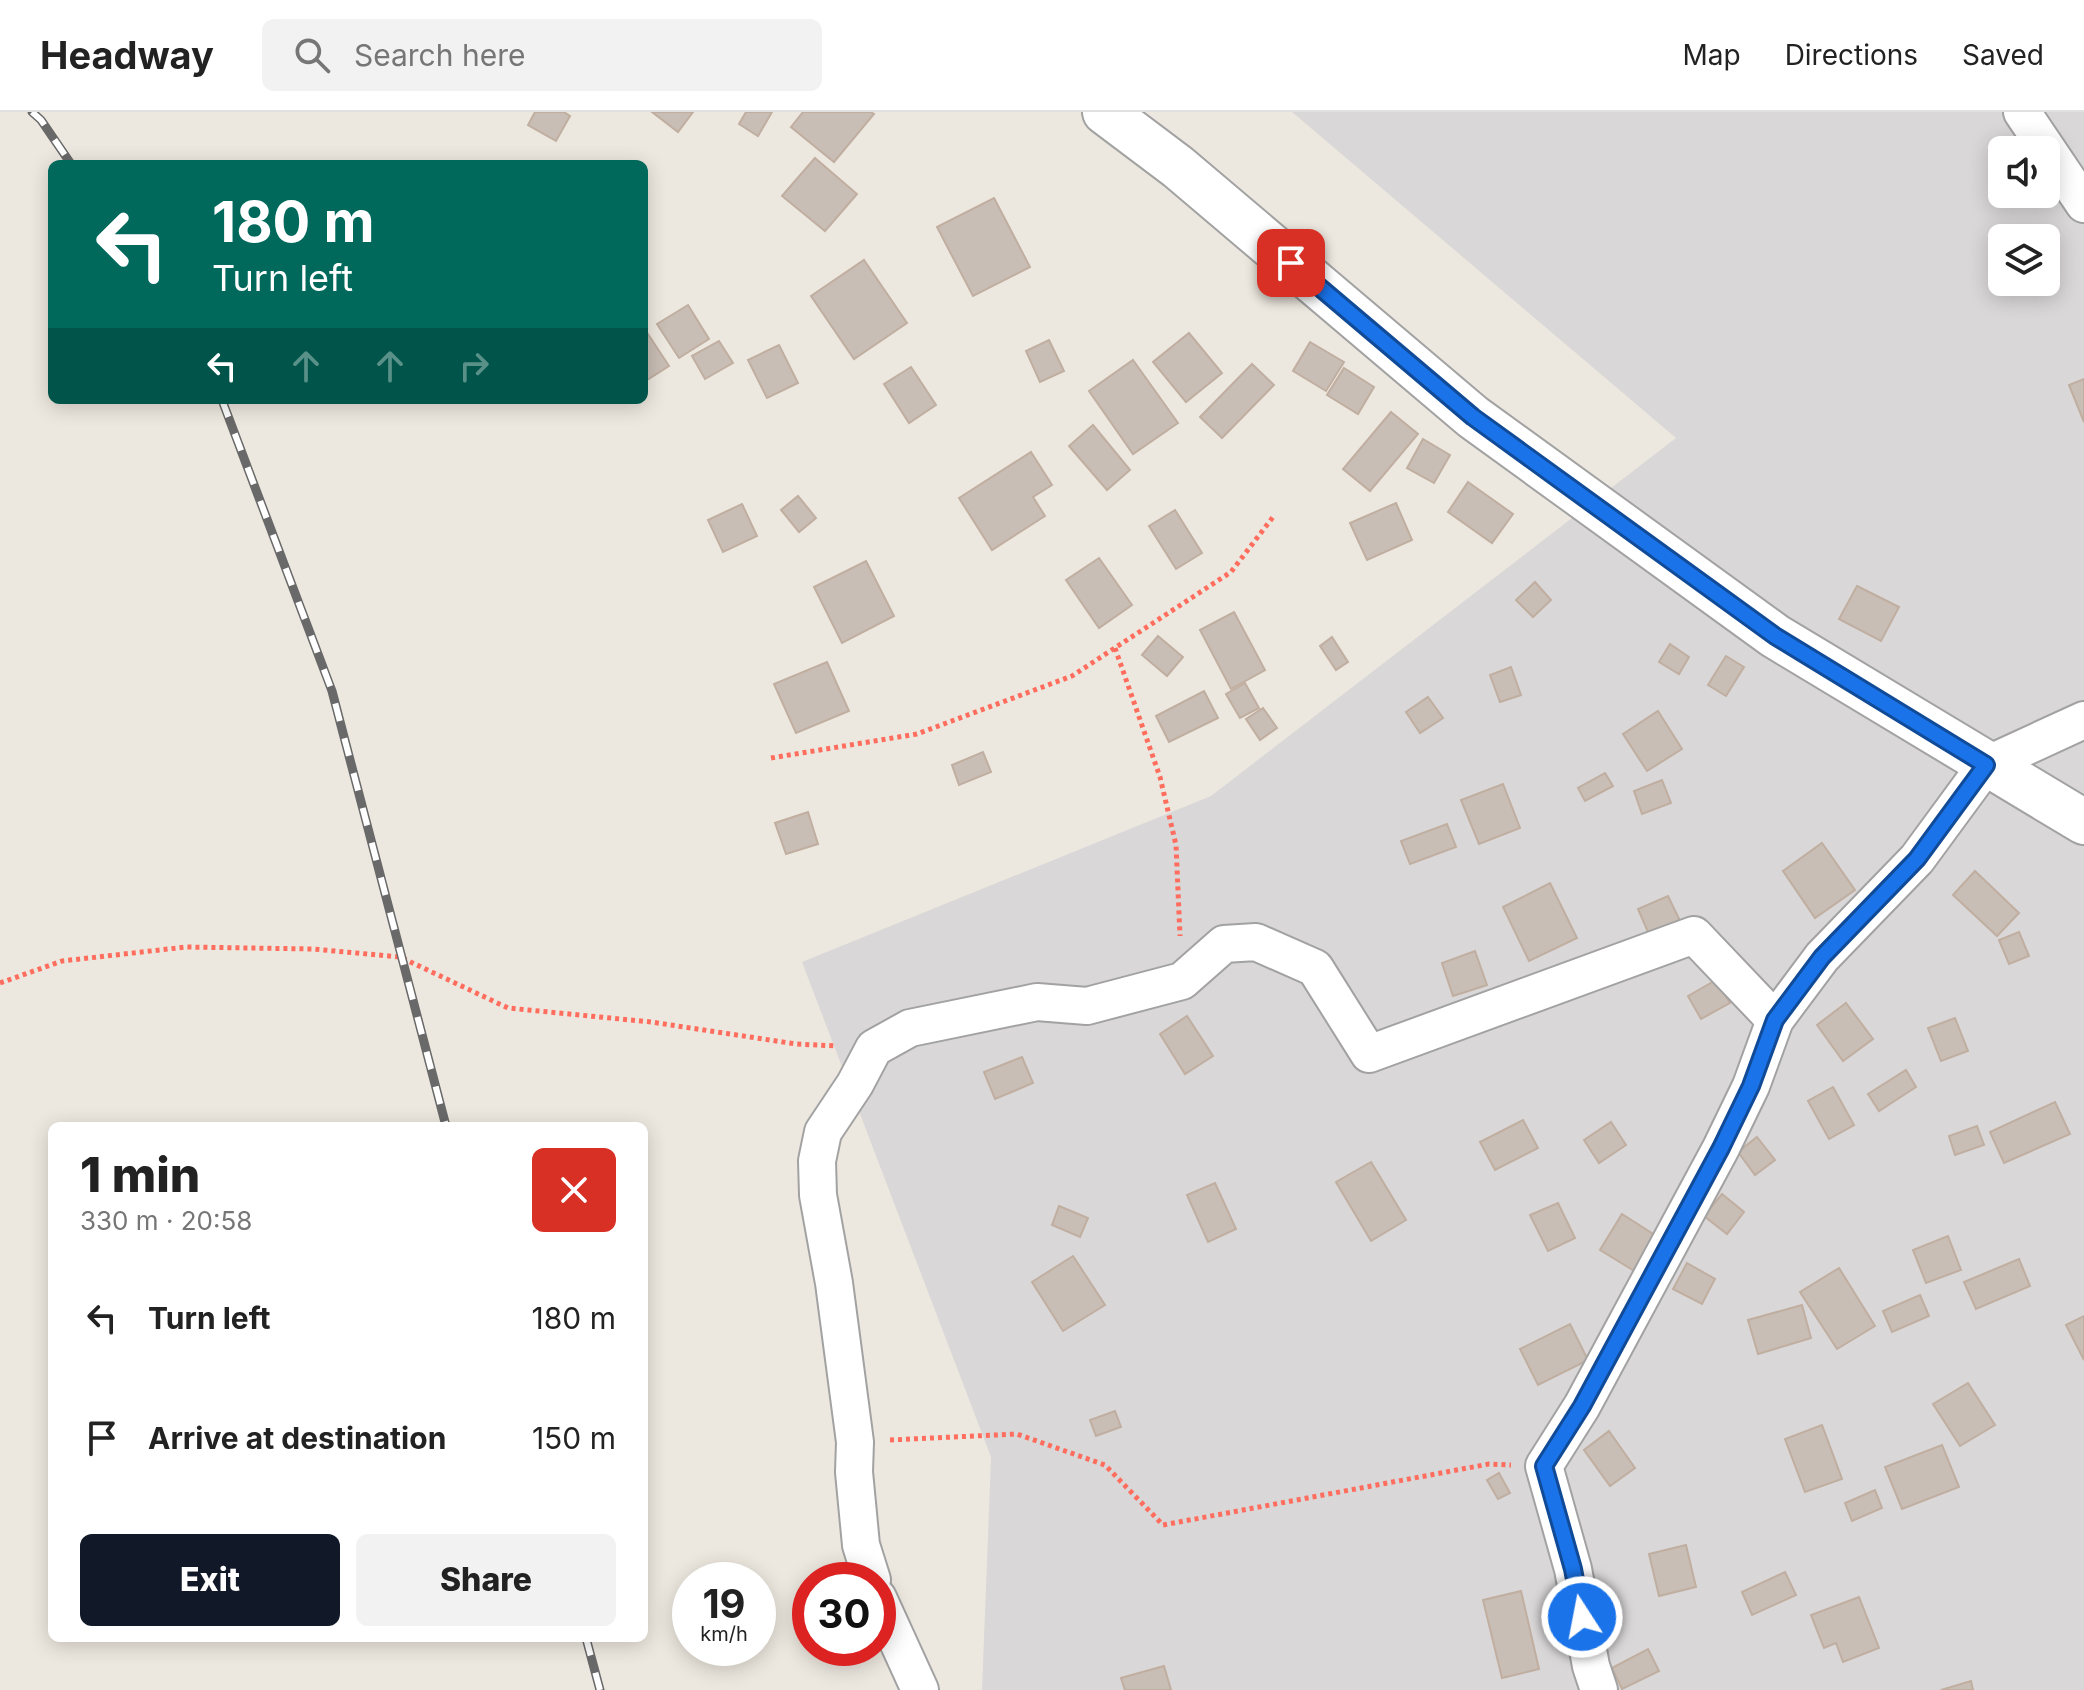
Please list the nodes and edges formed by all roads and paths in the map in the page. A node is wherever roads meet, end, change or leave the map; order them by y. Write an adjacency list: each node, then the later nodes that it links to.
1 (1105, 112): 8 (street)
2 (2022, 112): 3 (street)
3 (2084, 204)
4 (1273, 517): 5 (path)
5 (1115, 648): 7 (path); 10 (path)
6 (2084, 720): 8 (street)
7 (771, 758)
8 (1986, 765): 9 (street); 12 (street)
9 (2084, 822)
10 (1182, 981): 12 (street); 13 (street)
11 (0, 983): 13 (path)
12 (1775, 1020): 15 (street)
13 (874, 1048): 14 (street)
14 (855, 1442): 15 (path); 16 (street)
15 (1544, 1466): 19 (street)
16 (866, 1562)
17 (896, 1637): 18 (street)
18 (920, 1690)
19 (1599, 1690)

